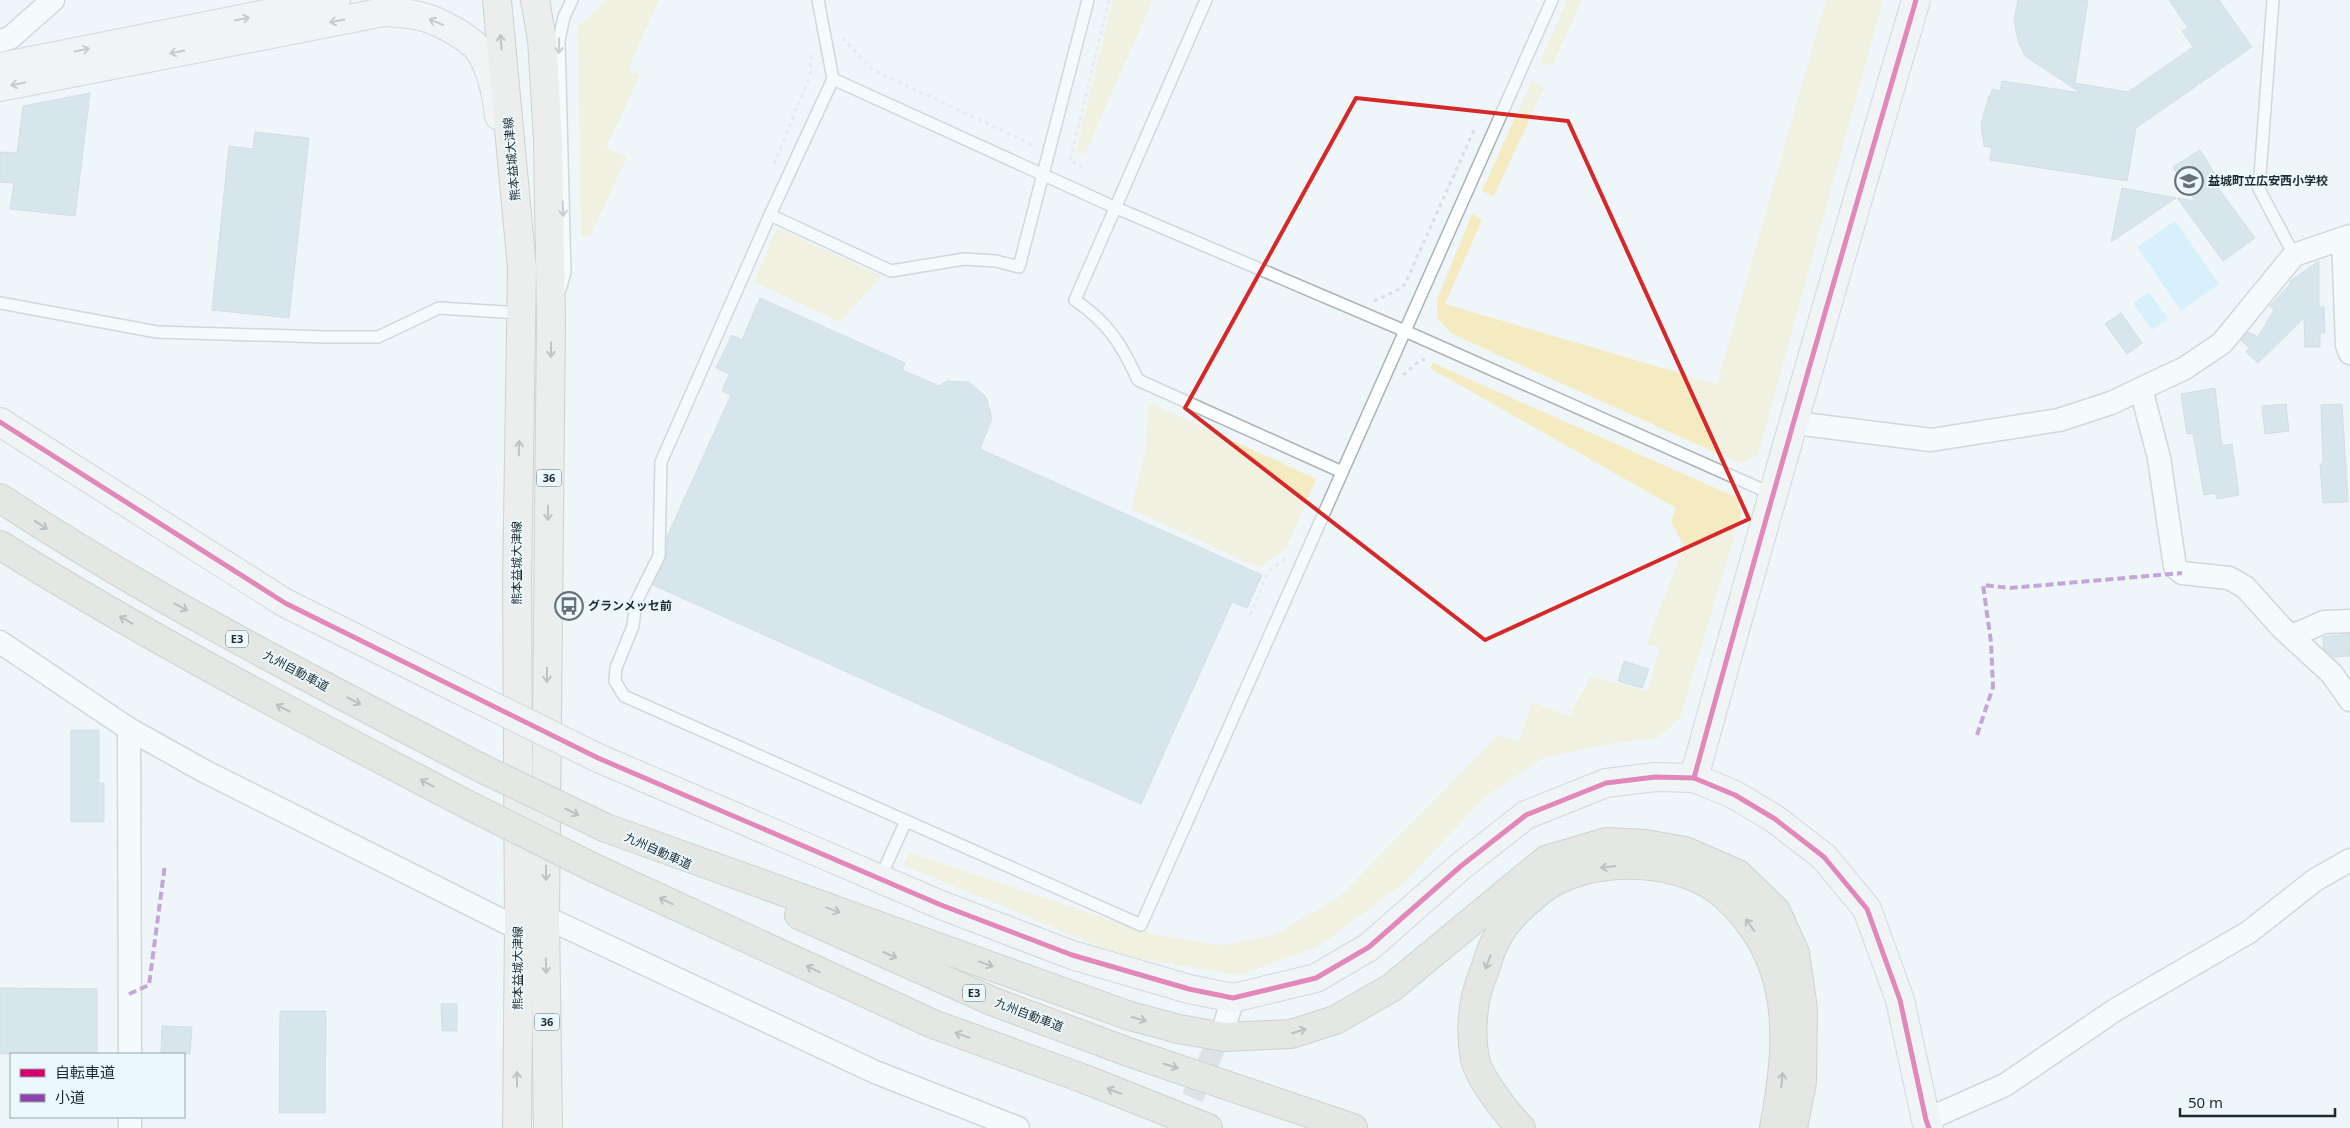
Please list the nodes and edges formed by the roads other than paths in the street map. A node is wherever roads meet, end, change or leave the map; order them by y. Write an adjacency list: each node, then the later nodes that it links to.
1 (53, 0): 15 (street)
2 (336, 0): 16 (street, one-way to 2)
3 (498, 0): 24 (main road, 熊本益城大津線 / 36, one-way to 3)
4 (523, 0): 14 (street)
5 (535, 0): 14 (main road, 36)
6 (572, 0): 27 (lane, one-way to 27)
7 (818, 0): 17 (lane)
8 (1088, 0): 19 (lane)
9 (1206, 0): 20 (lane)
10 (1552, 0): 28 (lane)
11 (1916, 0): 32 (street)
12 (2273, 0): 23 (lane)
13 (393, 6): 18 (street, one-way to 18); 24 (street, one-way to 13)
14 (542, 39): 27 (main road, 36)
15 (0, 41)
16 (0, 67)
17 (833, 79): 19 (lane); 21 (lane)
18 (0, 87)
19 (1044, 176): 20 (lane); 21 (lane)
20 (1114, 207): 28 (lane); 33 (lane)
21 (770, 215): 43 (lane)
22 (2347, 237): 23 (street); 29 (street)
23 (2294, 255): 30 (street)
24 (522, 268): 26 (main road, 熊本益城大津線 / 36)
25 (0, 303): 26 (lane)
26 (520, 313): 48 (main road, 熊本益城大津線 / 36, one-way to 26)
27 (551, 320): 47 (main road, 36, one-way to 47)
28 (1405, 331): 33 (lane); 34 (lane)
29 (2350, 353)
30 (2141, 389): 32 (street); 38 (street)
31 (0, 422): 46 (street, bridge)
32 (1794, 423): 34 (street)
33 (1342, 472): 43 (lane)
34 (1772, 494): 42 (street)
35 (0, 498): 44 (highway, 九州自動車道 / E3, one-way to 44, bridge)
36 (0, 545): 56 (highway, one-way to 36, bridge)
37 (2350, 621): 38 (street)
38 (2292, 636): 40 (street)
39 (0, 642): 41 (street)
40 (2350, 700)
41 (129, 729): 48 (street); 51 (street)
42 (1694, 778): 49 (street); 52 (street)
43 (906, 821): 46 (lane)
44 (606, 828): 57 (highway, 九州自動車道 / E3, one-way to 57); 60 (highway, one-way to 60)
45 (2350, 860): 52 (street)
46 (880, 878): 49 (street)
47 (545, 917): 54 (main road, 36, one-way to 54); 55 (street)
48 (519, 929): 53 (main road, 熊本益城大津線 / 36, one-way to 48)
49 (1233, 998): 50 (street)
50 (1225, 1024)
51 (130, 1053)
52 (1928, 1124)
53 (517, 1128)
54 (548, 1128)
55 (1018, 1128)
56 (1208, 1128)
57 (1353, 1128)
58 (1521, 1128): 59 (highway, one-way to 58)
59 (1774, 1128)
60 (1793, 1128)

